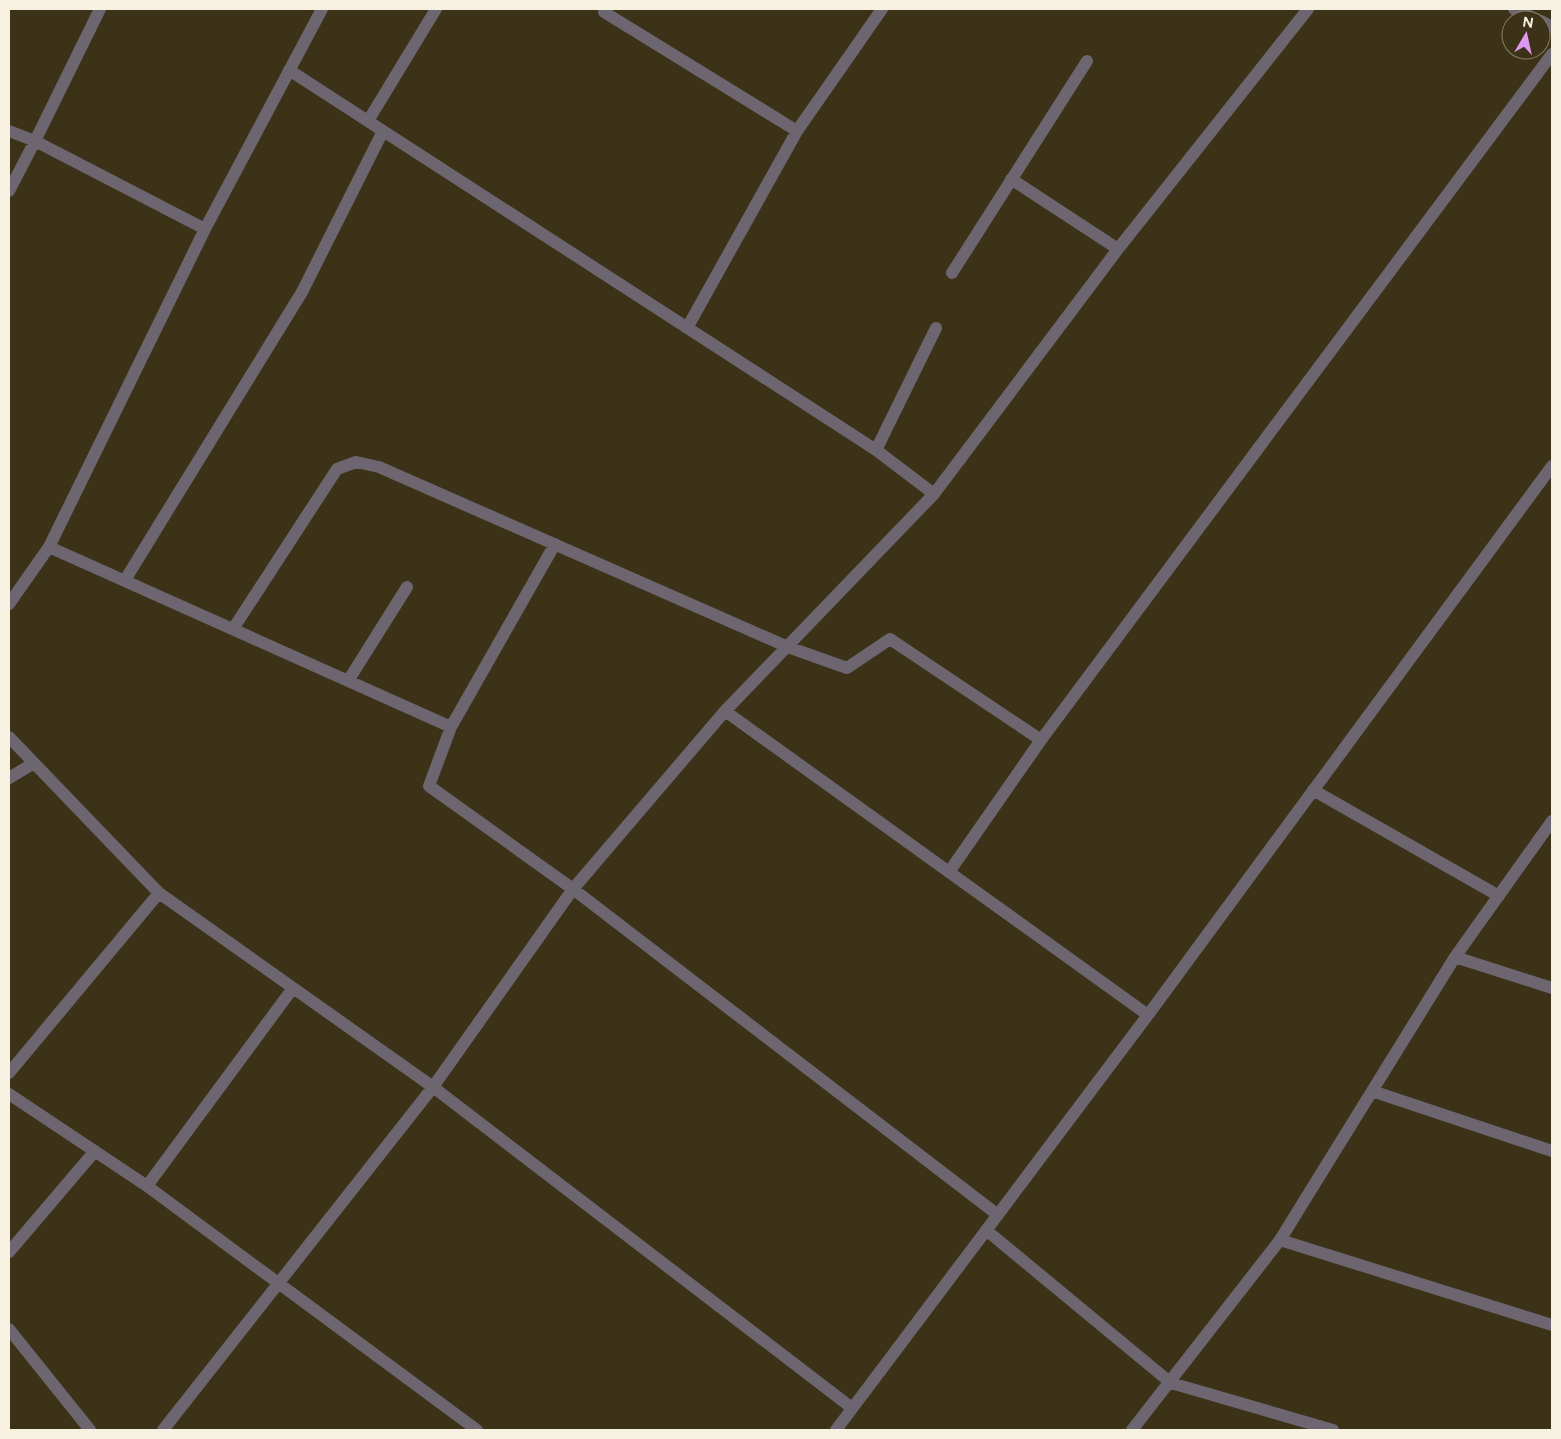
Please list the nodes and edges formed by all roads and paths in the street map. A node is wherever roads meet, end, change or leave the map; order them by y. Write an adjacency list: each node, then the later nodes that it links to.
1 (100, 9): 14 (street)
2 (322, 9): 9 (street)
3 (436, 9): 10 (street)
4 (606, 9): 13 (street)
5 (882, 9): 13 (street)
6 (1308, 9): 18 (street)
7 (1552, 54): 36 (street)
8 (1087, 61): 15 (street)
9 (289, 70): 10 (street); 17 (street)
10 (368, 121): 12 (street)
11 (9, 131): 14 (street)
12 (383, 131): 20 (street); 27 (street)
13 (797, 131): 20 (street)
14 (35, 141): 16 (street); 17 (street)
15 (1011, 179): 18 (street); 19 (street)
16 (9, 191)
17 (205, 229): 26 (street)
18 (1118, 250): 24 (street)
19 (952, 273)
20 (687, 328): 22 (street)
21 (936, 328): 22 (street)
22 (876, 450): 24 (street)
23 (1552, 466): 39 (street)
24 (934, 494): 31 (street)
25 (555, 544): 30 (street); 31 (street); 34 (street)
26 (49, 547): 27 (street); 29 (street)
27 (125, 580): 30 (street)
28 (408, 587): 32 (street)
29 (9, 604)
30 (233, 629): 32 (street)
31 (788, 647): 33 (street); 36 (street)
32 (348, 681): 34 (street)
33 (726, 711): 41 (street); 42 (street)
34 (451, 727): 42 (street)
35 (9, 737): 37 (street)
36 (1041, 740): 41 (street)
37 (34, 763): 38 (street); 43 (street)
38 (9, 778)
39 (1313, 790): 44 (street); 48 (street)
40 (1550, 827): 44 (street)
41 (949, 872): 48 (street)
42 (573, 889): 50 (street); 56 (street)
43 (159, 893): 46 (street); 49 (street)
44 (1499, 896): 45 (street)
45 (1455, 957): 47 (street); 51 (street)
46 (293, 988): 50 (street); 55 (street)
47 (1552, 988)
48 (1148, 1015): 56 (street)
49 (9, 1073)
50 (432, 1087): 60 (street); 64 (street)
51 (1372, 1091): 54 (street); 58 (street)
52 (9, 1094): 53 (street)
53 (95, 1151): 55 (street); 59 (street)
54 (1552, 1151)
55 (147, 1186): 60 (street)
56 (998, 1214): 57 (street)
57 (986, 1230): 63 (street); 64 (street)
58 (1280, 1240): 61 (street); 63 (street)
59 (9, 1252)
60 (279, 1283): 66 (street); 67 (street)
61 (1552, 1325)
62 (9, 1329): 65 (street)
63 (1171, 1383): 69 (street); 70 (street)
64 (852, 1408): 68 (street)
65 (90, 1430)
66 (163, 1430)
67 (477, 1430)
68 (836, 1430)
69 (1132, 1430)
70 (1333, 1430)

